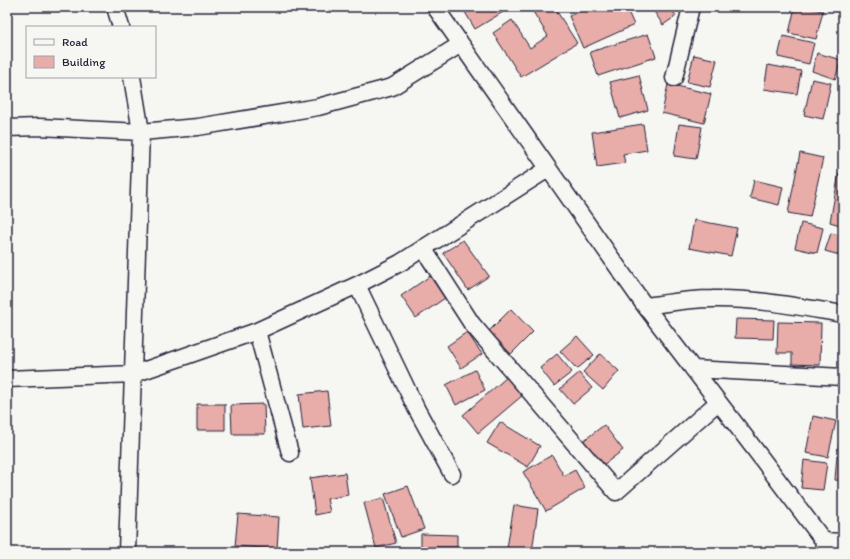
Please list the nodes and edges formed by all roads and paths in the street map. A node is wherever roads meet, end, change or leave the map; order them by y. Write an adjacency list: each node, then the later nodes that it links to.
1 (115, 7): 4 (street)
2 (436, 7): 5 (street)
3 (691, 7): 7 (street)
4 (121, 26)
5 (462, 44): 9 (street); 10 (street)
6 (132, 78): 9 (street)
7 (674, 78)
8 (7, 128): 9 (street)
9 (141, 132): 17 (street)
10 (548, 168): 11 (street); 13 (street)
11 (423, 248): 12 (street); 20 (street)
12 (356, 285): 15 (street); 22 (street)
13 (645, 306): 14 (street); 16 (street)
14 (843, 314)
15 (257, 331): 17 (street); 21 (street)
16 (693, 370): 18 (street); 20 (street)
17 (134, 374): 19 (street); 25 (street)
18 (843, 377)
19 (7, 379)
20 (718, 402): 24 (street)
21 (290, 453)
22 (452, 474)
23 (843, 542): 24 (street)
24 (828, 546)
25 (127, 552)

